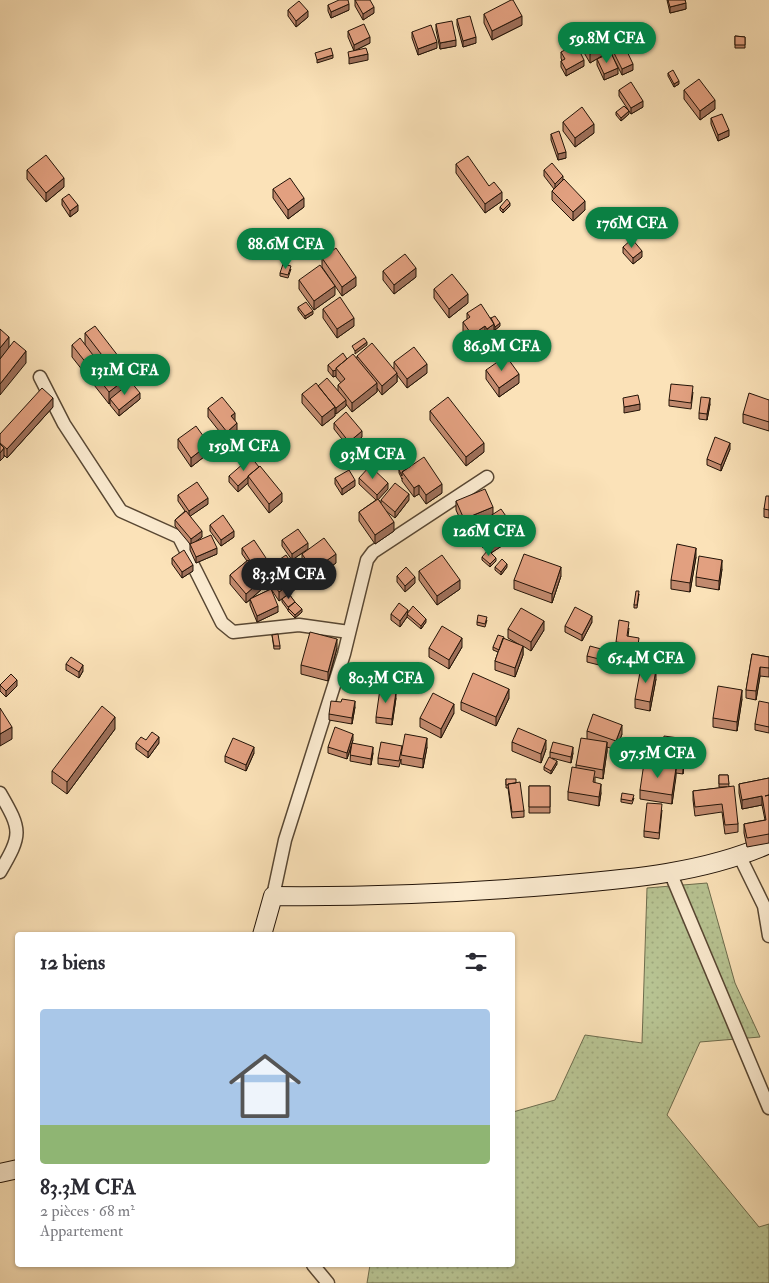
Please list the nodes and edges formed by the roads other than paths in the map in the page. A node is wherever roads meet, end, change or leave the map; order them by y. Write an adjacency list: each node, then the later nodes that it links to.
1 (40, 377): 3 (street)
2 (487, 477): 3 (street)
3 (349, 632): 9 (street)
4 (0, 793): 7 (street)
5 (769, 844): 6 (street)
6 (740, 857): 8 (street); 11 (street)
7 (0, 872)
8 (670, 872): 9 (street); 12 (street)
9 (273, 896): 10 (street)
10 (263, 932)
11 (769, 936)
12 (769, 1108)
13 (15, 1170): 14 (street)
14 (0, 1173)
15 (315, 1267): 16 (street)
16 (328, 1283)

